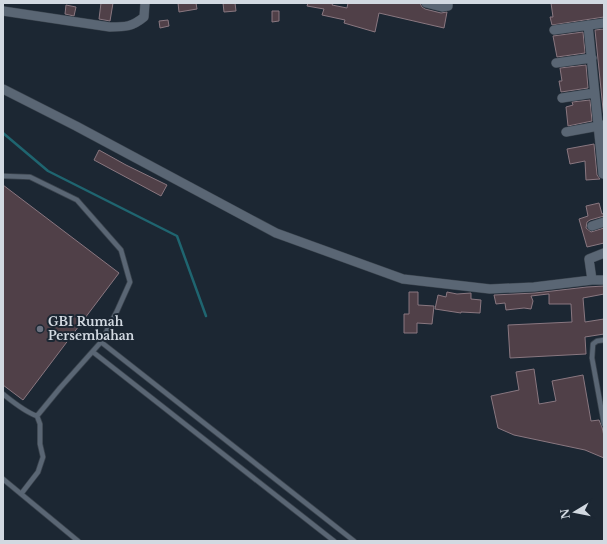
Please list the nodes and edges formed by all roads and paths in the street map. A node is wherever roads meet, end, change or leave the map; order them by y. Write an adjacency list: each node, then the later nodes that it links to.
1 (145, 3): 4 (street)
2 (426, 3): 3 (street)
3 (448, 3)
4 (3, 11)
5 (604, 23): 6 (street)
6 (588, 24): 7 (street); 8 (street)
7 (554, 30)
8 (592, 58): 9 (street); 11 (street)
9 (556, 63)
10 (3, 89): 20 (street)
11 (594, 93): 12 (street); 13 (street)
12 (562, 98)
13 (601, 126): 14 (street); 15 (street)
14 (566, 132)
15 (603, 174)
16 (3, 176): 23 (lane)
17 (604, 222): 18 (street)
18 (592, 226)
19 (604, 253): 20 (street)
20 (592, 280): 21 (street)
21 (604, 280)
22 (604, 340): 27 (lane)
23 (101, 342): 24 (lane); 32 (lane)
24 (93, 352): 26 (lane); 31 (lane)
25 (3, 394): 26 (lane)
26 (37, 416): 29 (lane)
27 (604, 424)
28 (3, 479): 29 (lane)
29 (21, 494): 30 (lane)
30 (78, 541)
31 (334, 541)
32 (354, 541)

